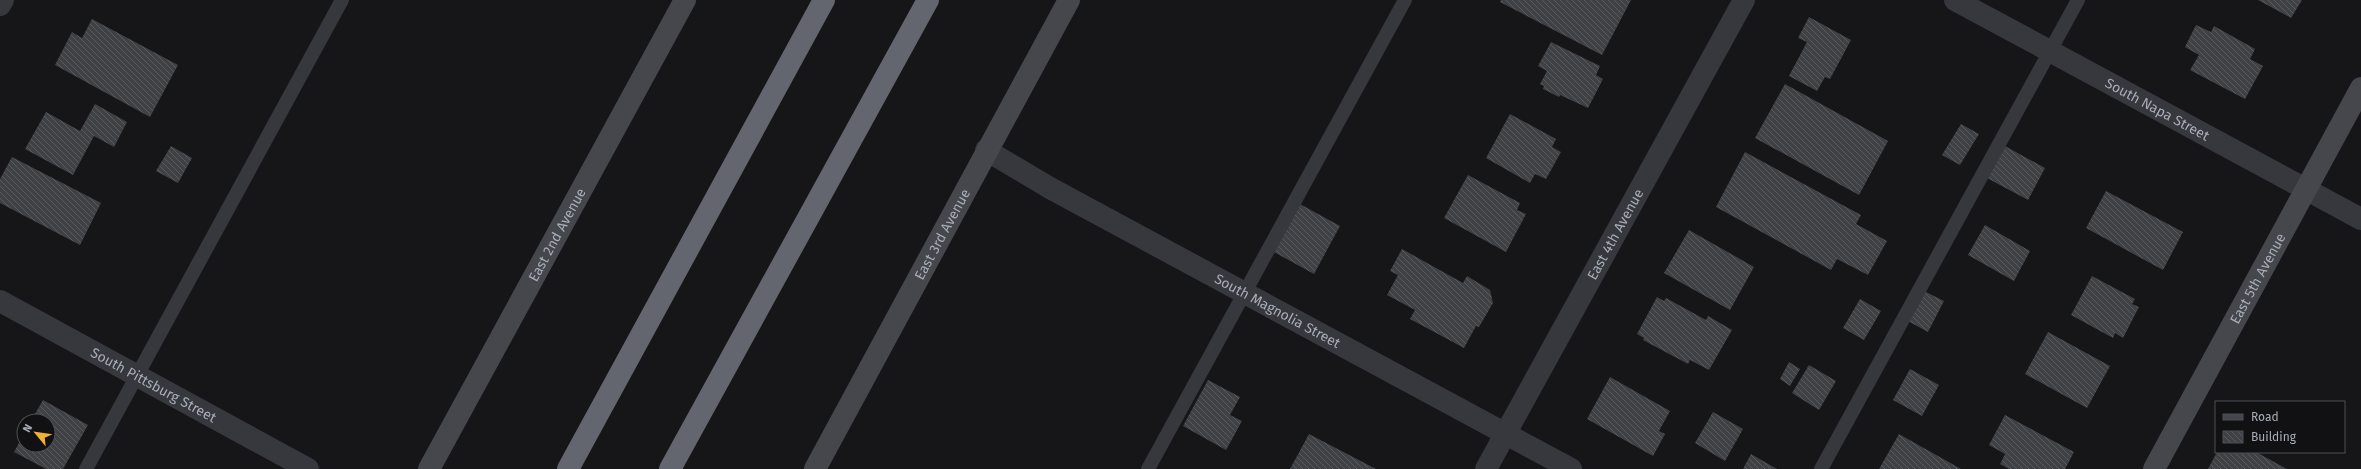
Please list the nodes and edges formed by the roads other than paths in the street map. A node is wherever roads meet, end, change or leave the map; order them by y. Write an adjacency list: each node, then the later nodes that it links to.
1 (3, 0): 11 (street)
2 (342, 0): 19 (lane)
3 (685, 0): 23 (street, East 2nd Avenue)
4 (824, 0): 24 (highway)
5 (928, 0): 25 (highway)
6 (1069, 0): 14 (street, East 3rd Avenue)
7 (1405, 0): 17 (lane)
8 (1744, 0): 20 (street, East 4th Avenue)
9 (1955, 0): 12 (street, South Napa Street)
10 (2078, 0): 12 (lane)
11 (0, 5)
12 (2050, 51): 15 (street, South Napa Street); 30 (lane)
13 (2361, 88): 15 (street, East 5th Avenue)
14 (986, 150): 17 (street, South Magnolia Street); 26 (street, East 3rd Avenue)
15 (2306, 188): 16 (street, South Napa Street); 31 (street, East 5th Avenue)
16 (2361, 219)
17 (1243, 292): 20 (street, South Magnolia Street); 27 (lane)
18 (0, 301): 19 (street, South Pittsburg Street)
19 (137, 376): 21 (lane); 22 (street, South Pittsburg Street)
20 (1506, 433): 28 (street, East 4th Avenue); 29 (street, South Magnolia Street)
21 (86, 469)
22 (308, 469)
23 (429, 469)
24 (568, 469)
25 (670, 469)
26 (815, 469)
27 (1148, 469)
28 (1486, 469)
29 (1571, 469)
30 (1821, 469)
31 (2154, 469)

